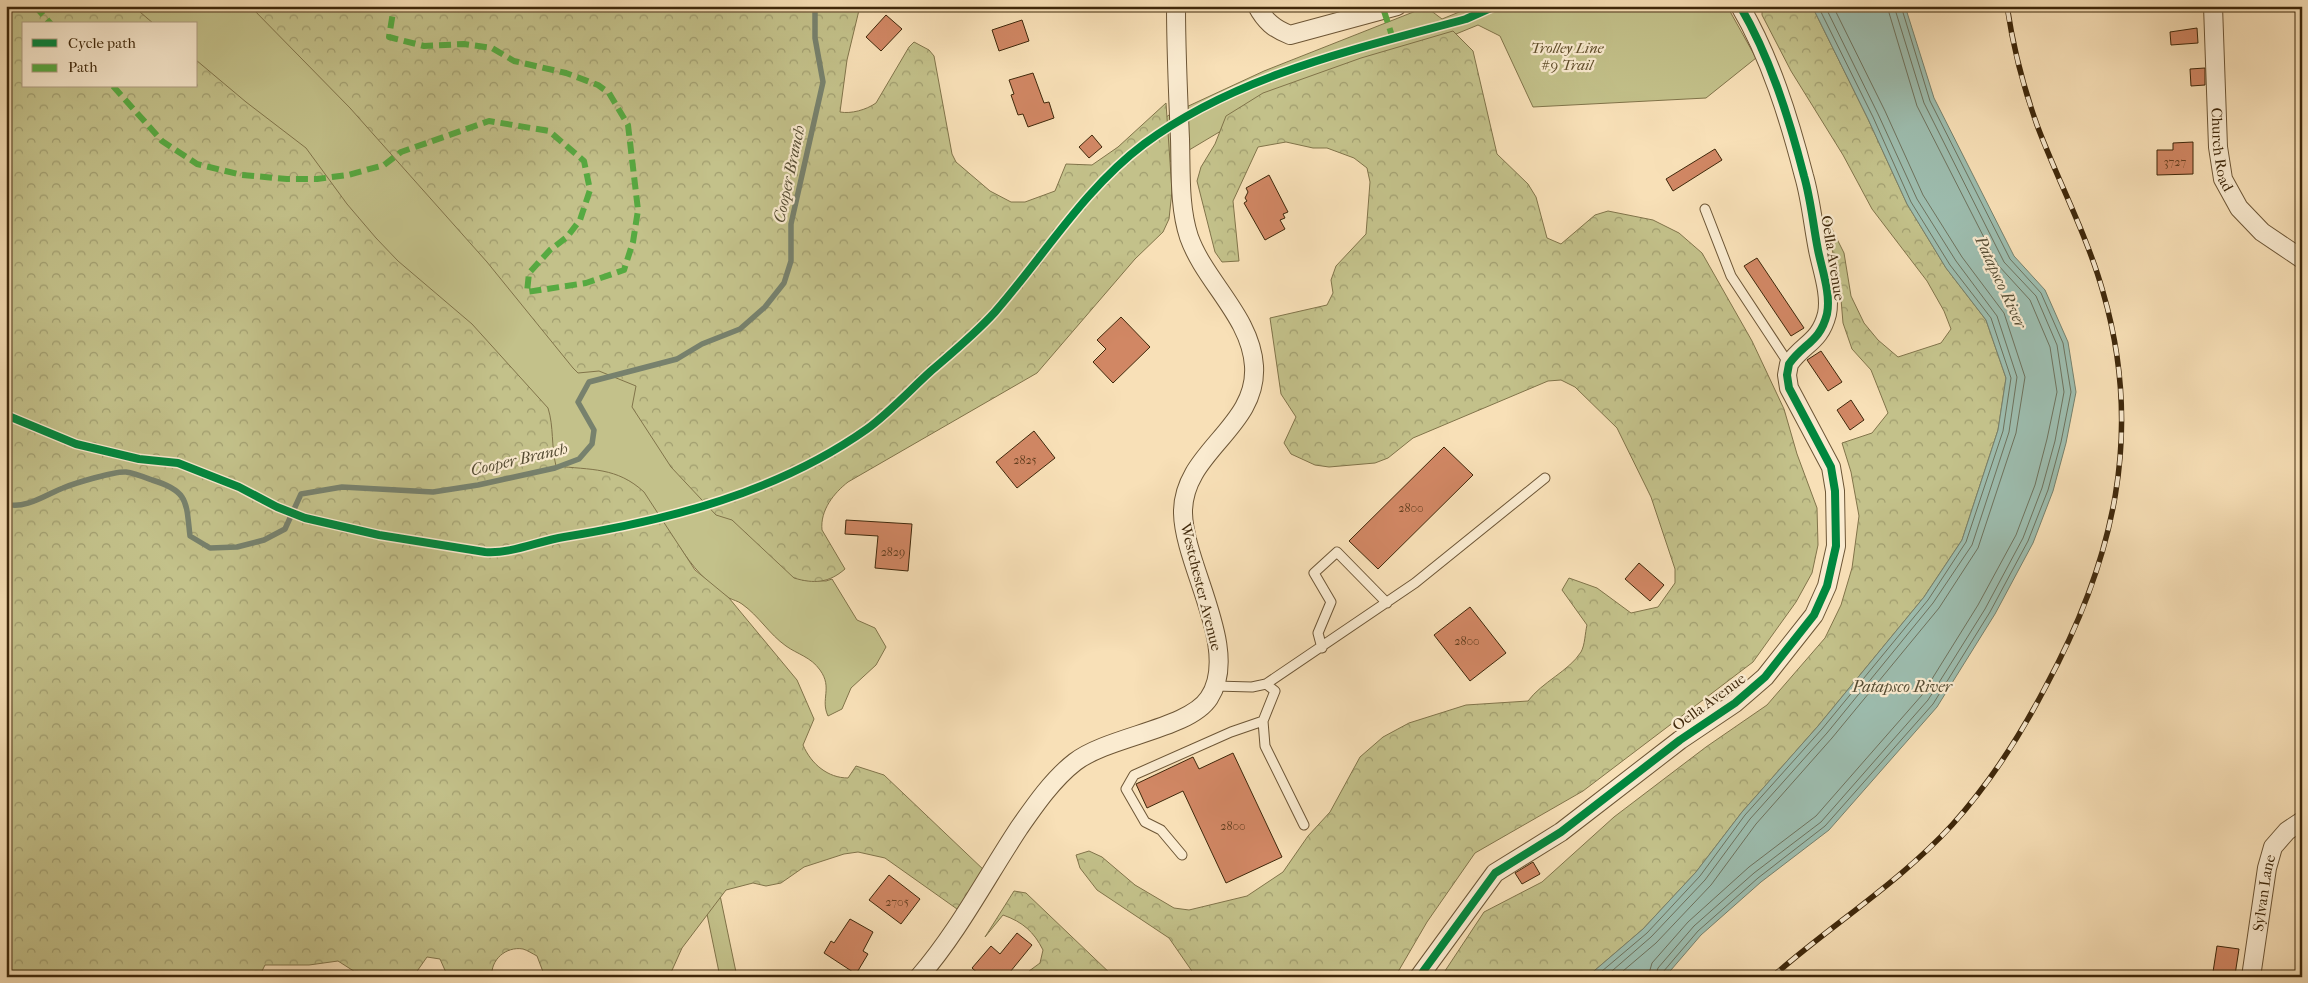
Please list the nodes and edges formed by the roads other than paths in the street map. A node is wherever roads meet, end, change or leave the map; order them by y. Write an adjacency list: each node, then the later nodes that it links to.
1 (1176, 6): 13 (street, Westchester Avenue)
2 (1257, 6): 3 (street)
3 (1397, 6)
4 (1740, 6): 8 (street, Oella Avenue)
5 (2214, 6): 7 (street, Church Road)
6 (1705, 209): 8 (lane)
7 (2302, 259)
8 (1789, 364): 19 (street, Oella Avenue)
9 (1545, 478): 10 (lane)
10 (1387, 602): 11 (lane); 11 (lane)
11 (1322, 648): 12 (lane)
12 (1266, 684): 13 (lane); 14 (lane)
13 (1215, 686): 18 (street)
14 (1263, 721): 16 (lane); 17 (lane)
15 (2302, 821): 20 (street, Sylvan Lane)
16 (1304, 826)
17 (1182, 855)
18 (918, 977)
19 (1419, 977)
20 (2251, 977)

